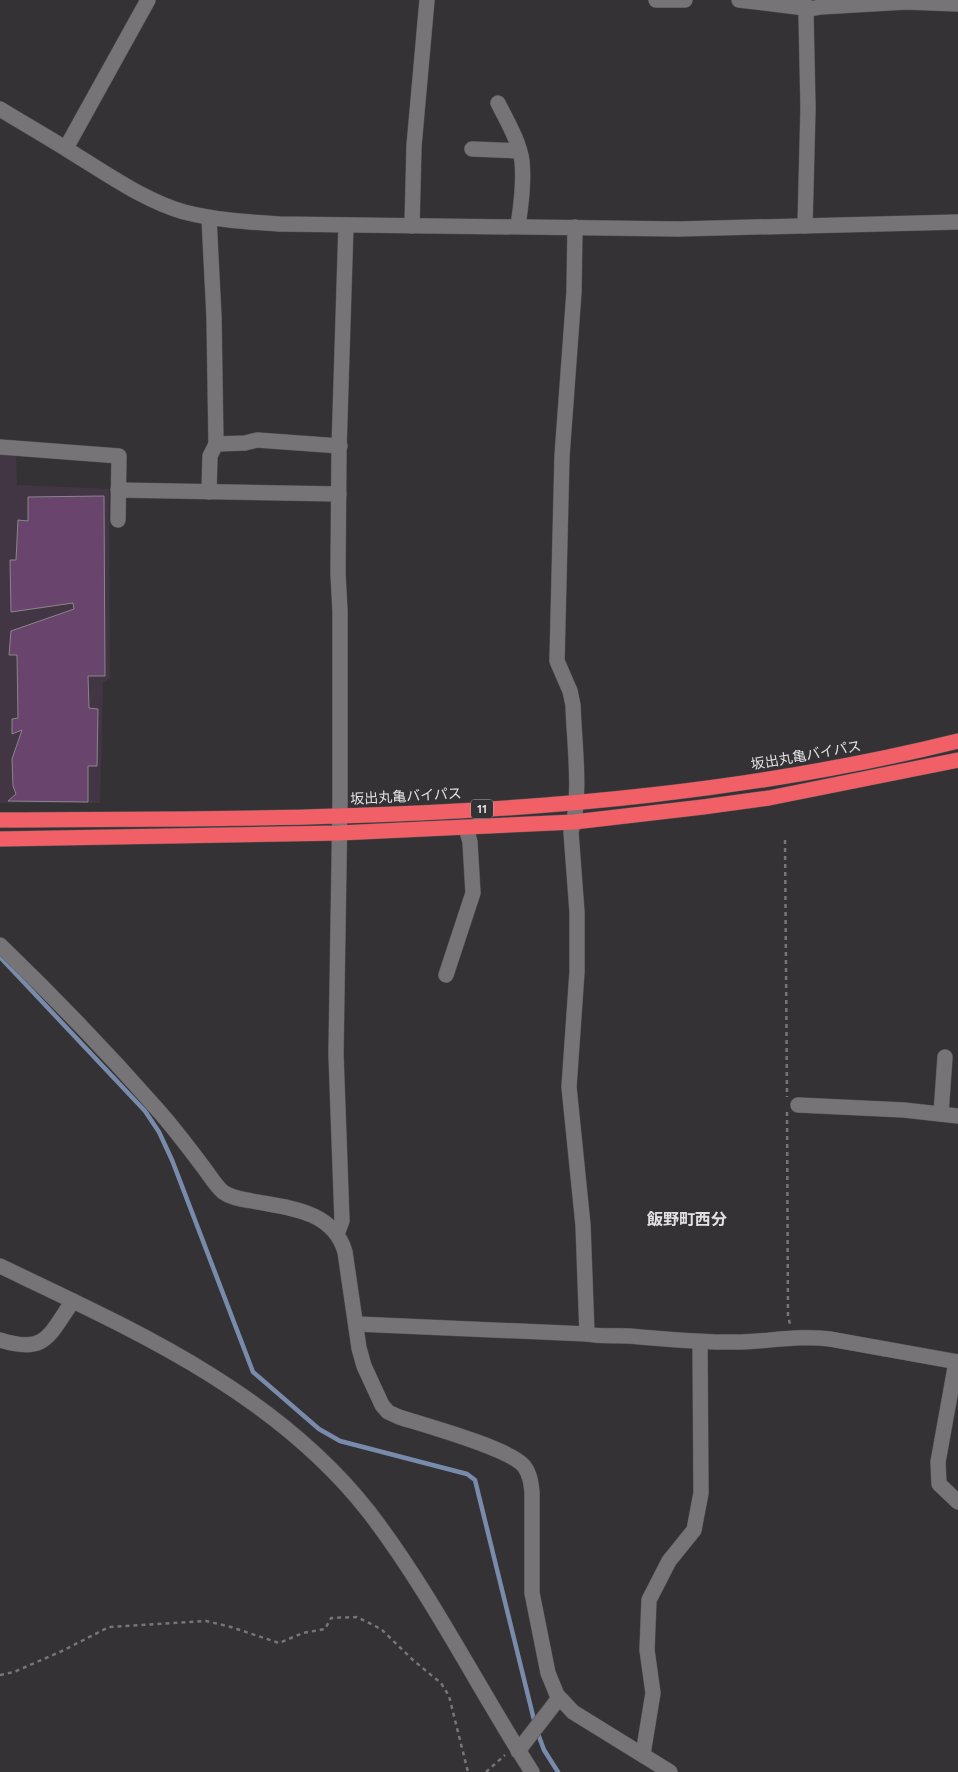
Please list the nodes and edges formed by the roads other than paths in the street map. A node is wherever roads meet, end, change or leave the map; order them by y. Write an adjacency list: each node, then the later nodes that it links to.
1 (148, 0): 10 (street)
2 (427, 0): 16 (street)
3 (656, 0): 4 (street)
4 (685, 0)
5 (739, 0): 7 (street)
6 (958, 4): 7 (street)
7 (805, 6): 19 (street)
8 (498, 104): 12 (street)
9 (0, 109): 10 (street)
10 (66, 148): 13 (street)
11 (472, 149): 12 (street)
12 (519, 151): 17 (street)
13 (209, 218): 15 (street); 20 (street)
14 (958, 222): 19 (street)
15 (346, 225): 16 (street); 21 (street)
16 (412, 226): 17 (street)
17 (518, 226): 18 (street)
18 (575, 226): 19 (street); 29 (street)
19 (805, 226)
20 (216, 444): 21 (street); 24 (street)
21 (340, 446): 25 (street)
22 (0, 447): 23 (street)
23 (118, 490): 24 (street); 26 (street)
24 (209, 492): 25 (street)
25 (339, 494): 30 (street)
26 (118, 520)
27 (958, 741): 29 (highway, 坂出丸亀バイパス / 11)
28 (958, 760): 32 (highway, 11)
29 (576, 796): 30 (highway, 坂出丸亀バイパス / 11); 32 (street)
30 (339, 816): 31 (highway, 坂出丸亀バイパス / 11); 34 (street)
31 (0, 820)
32 (574, 822): 33 (highway, 11); 46 (street)
33 (466, 828): 34 (highway, 11); 37 (street)
34 (339, 833): 35 (highway, 11); 42 (street)
35 (0, 838)
36 (0, 945): 42 (street)
37 (446, 975)
38 (946, 1057): 40 (street)
39 (790, 1104): 40 (street)
40 (941, 1114): 41 (street)
41 (958, 1116)
42 (337, 1234): 45 (street)
43 (0, 1266): 44 (street)
44 (73, 1301): 47 (street); 52 (street)
45 (357, 1324): 46 (street); 51 (street)
46 (587, 1334): 48 (street)
47 (0, 1340)
48 (700, 1342): 49 (street); 53 (street)
49 (957, 1362): 50 (street)
50 (958, 1502)
51 (559, 1698): 52 (street); 53 (street)
52 (517, 1748): 54 (street)
53 (643, 1754): 55 (street)
54 (530, 1771)
55 (670, 1772)

